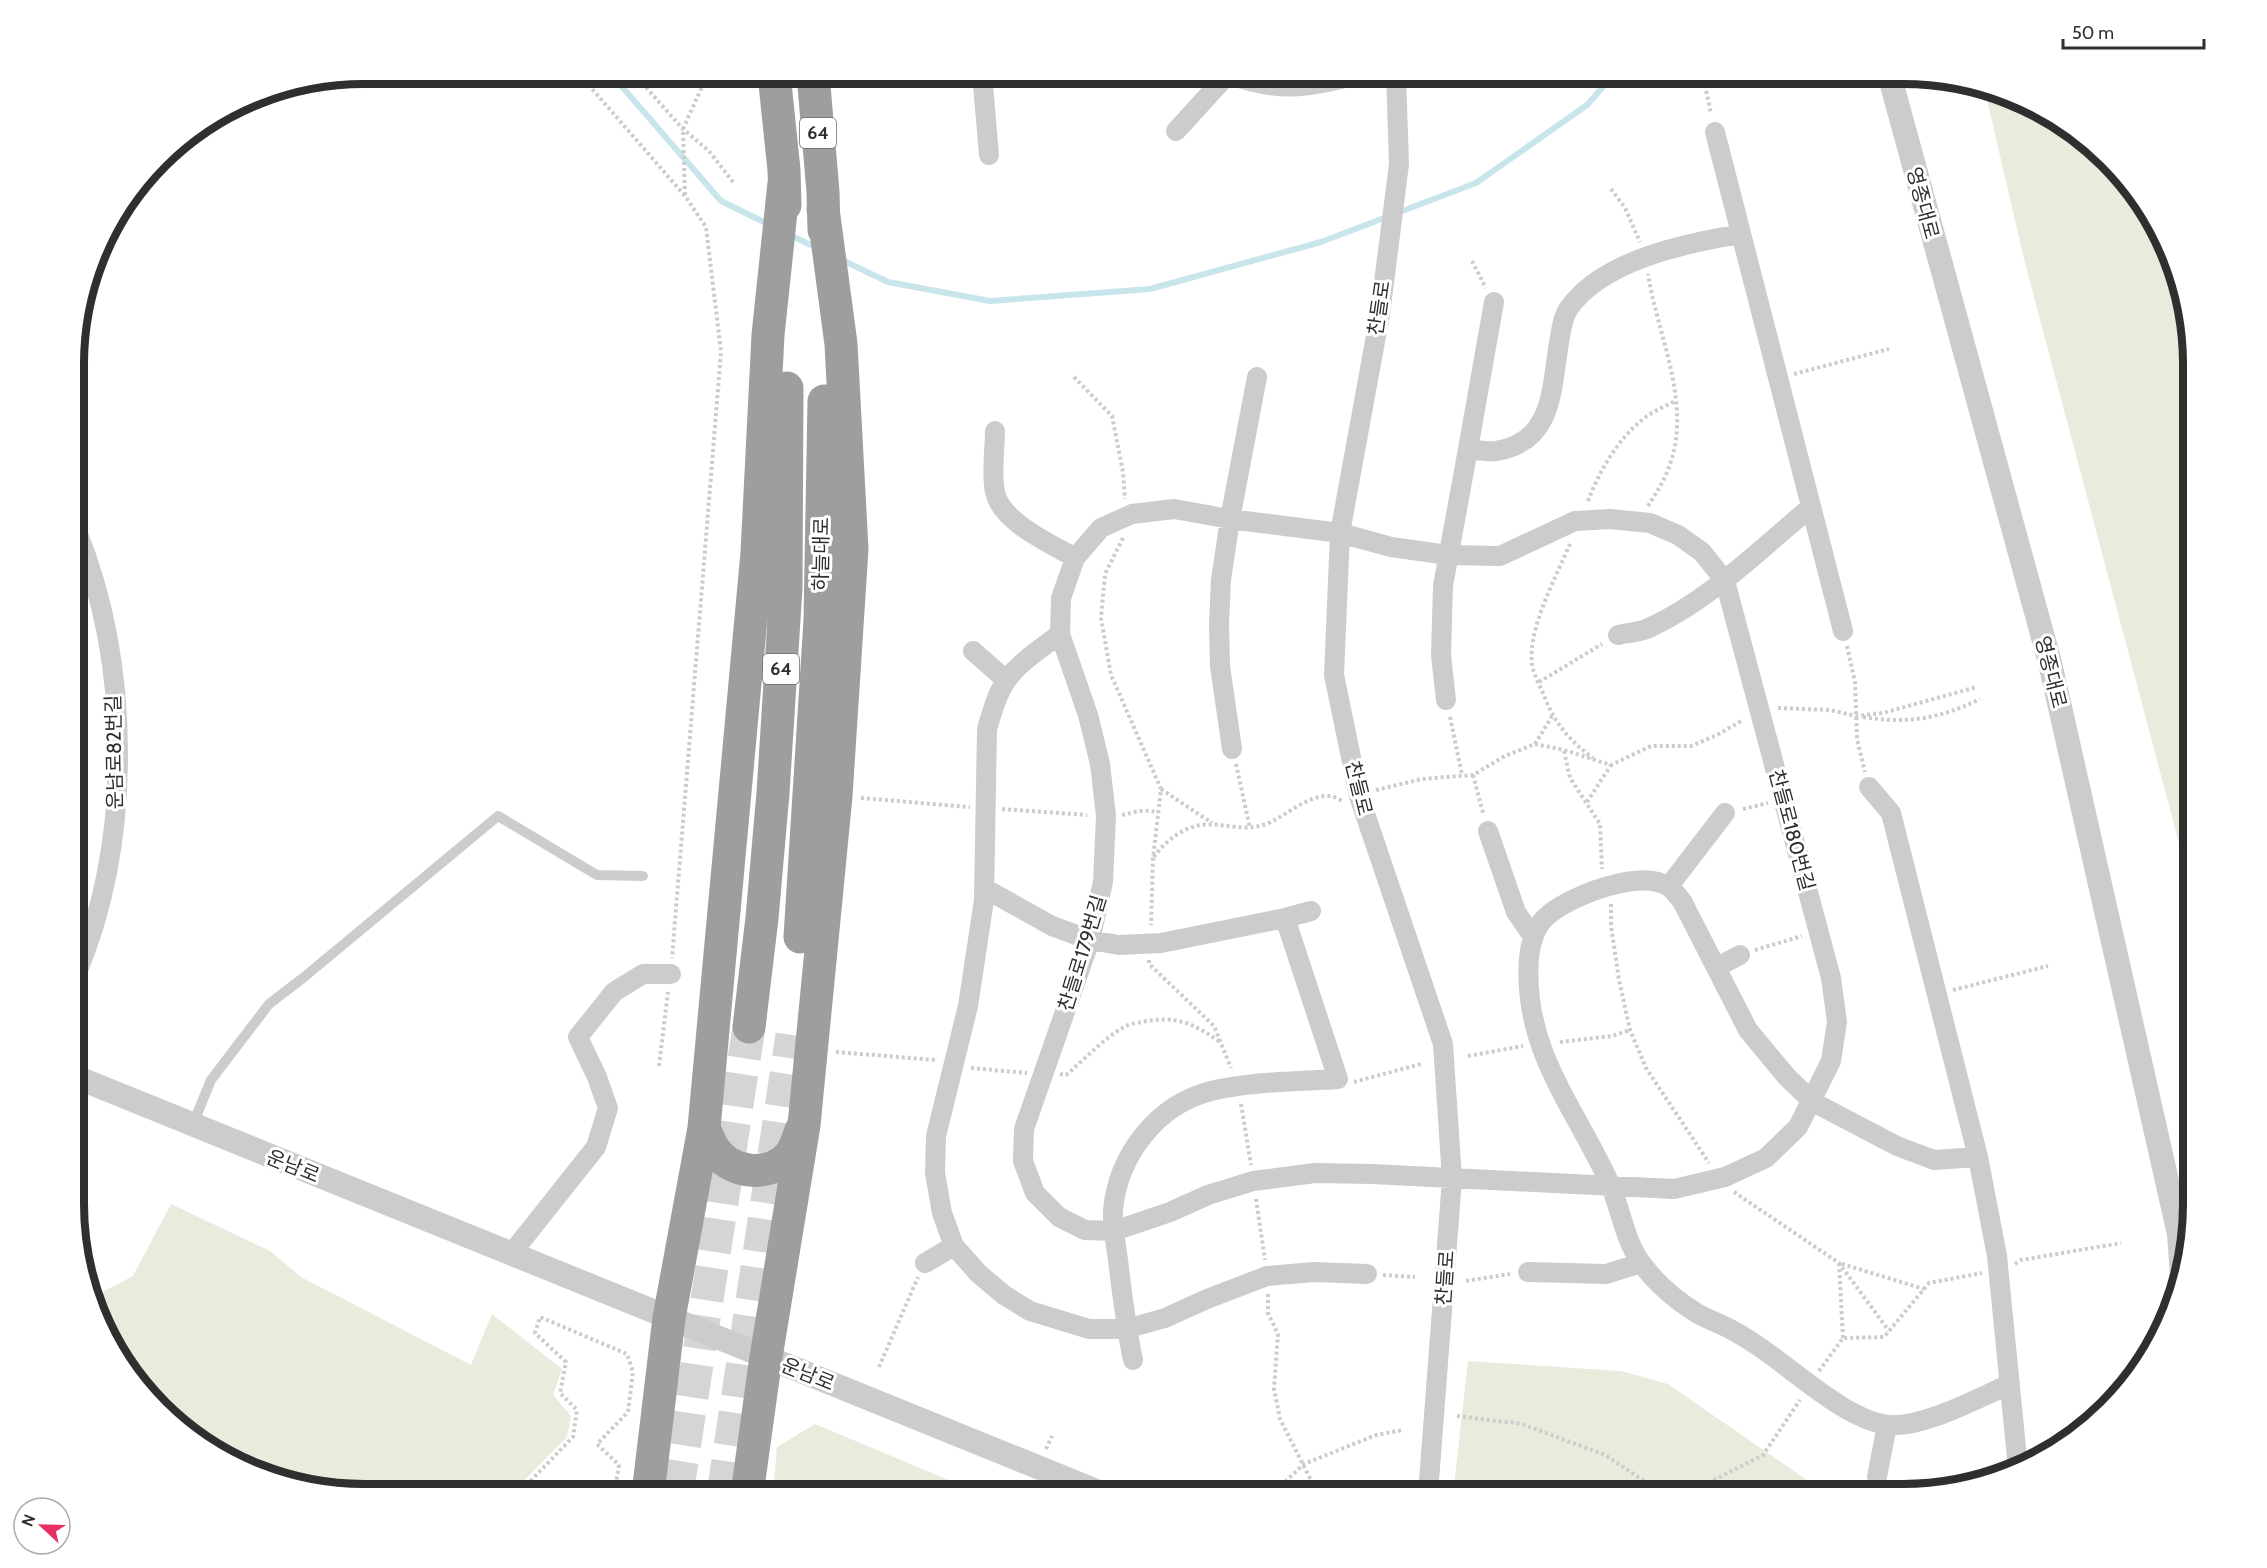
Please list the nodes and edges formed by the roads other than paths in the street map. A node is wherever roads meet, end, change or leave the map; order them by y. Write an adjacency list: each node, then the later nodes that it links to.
1 (775, 84): 14 (highway, 64)
2 (814, 84): 15 (highway, 64)
3 (983, 84): 11 (street)
4 (1219, 84): 9 (street)
5 (1261, 84): 6 (street)
6 (1320, 84)
7 (1396, 84): 21 (street, 찬들로)
8 (1892, 84): 59 (street, 영종대로)
9 (1176, 131)
10 (1715, 132): 12 (street)
11 (989, 155)
12 (1741, 234): 18 (street); 19 (street)
13 (1494, 302): 18 (street)
14 (779, 305): 47 (highway, 하늘대로 / 64); 53 (highway)
15 (832, 326): 48 (highway, 하늘대로 / 64); 52 (highway)
16 (1257, 377): 20 (street)
17 (995, 431): 24 (street)
18 (1468, 449): 23 (street)
19 (1811, 507): 25 (street); 26 (street)
20 (1230, 519): 21 (street, 찬들로179번길); 24 (street, 찬들로179번길); 32 (street)
21 (1340, 533): 23 (street, 찬들로180번길); 55 (street, 찬들로)
22 (84, 555): 43 (street, 운남로82번길)
23 (1448, 555): 25 (street, 찬들로180번길); 31 (street)
24 (1075, 558): 27 (street, 찬들로179번길)
25 (1725, 581): 28 (street); 50 (street, 찬들로180번길)
26 (1843, 631)
27 (1060, 634): 30 (street); 42 (street, 찬들로179번길)
28 (1618, 635)
29 (973, 651): 30 (street)
30 (1006, 680): 38 (street)
31 (1446, 700)
32 (1232, 749)
33 (1869, 787): 54 (street)
34 (1725, 813): 37 (street)
35 (1488, 831): 41 (street)
36 (643, 876): 51 (lane)
37 (1668, 886): 41 (street); 45 (street)
38 (984, 888): 42 (street); 58 (street)
39 (1311, 910): 40 (street)
40 (1285, 918): 42 (street); 57 (street)
41 (1533, 936): 56 (street)
42 (1090, 940): 57 (street, 찬들로179번길)
43 (84, 951)
44 (1740, 955): 45 (street)
45 (1717, 967): 50 (street)
46 (670, 974): 60 (street)
47 (749, 1027)
48 (792, 1035)
49 (84, 1080): 51 (street, 운남로)
50 (1813, 1102): 54 (street); 56 (street, 찬들로180번길)
51 (192, 1124): 60 (street, 운남로)
52 (804, 1125): 53 (highway); 67 (highway)
53 (704, 1128): 65 (highway)
54 (1978, 1157): 69 (street)
55 (1452, 1179): 56 (street, 찬들로180번길); 57 (street, 찬들로179번길); 76 (street, 찬들로)
56 (1611, 1186): 62 (street)
57 (1114, 1231): 66 (street)
58 (954, 1246): 61 (street); 66 (street)
59 (2179, 1252)
60 (511, 1254): 65 (street, 운남로)
61 (925, 1263)
62 (1641, 1263): 63 (street); 70 (street)
63 (1528, 1272)
64 (1367, 1274): 66 (street)
65 (669, 1318): 67 (street, 운남로); 73 (highway)
66 (1126, 1329): 68 (street)
67 (766, 1357): 74 (highway); 75 (street, 운남로)
68 (1133, 1360)
69 (2010, 1384): 70 (street); 71 (street)
70 (1887, 1425): 72 (street)
71 (2017, 1460)
72 (1877, 1477)
73 (649, 1484)
74 (748, 1484)
75 (1079, 1484)
76 (1429, 1484)

